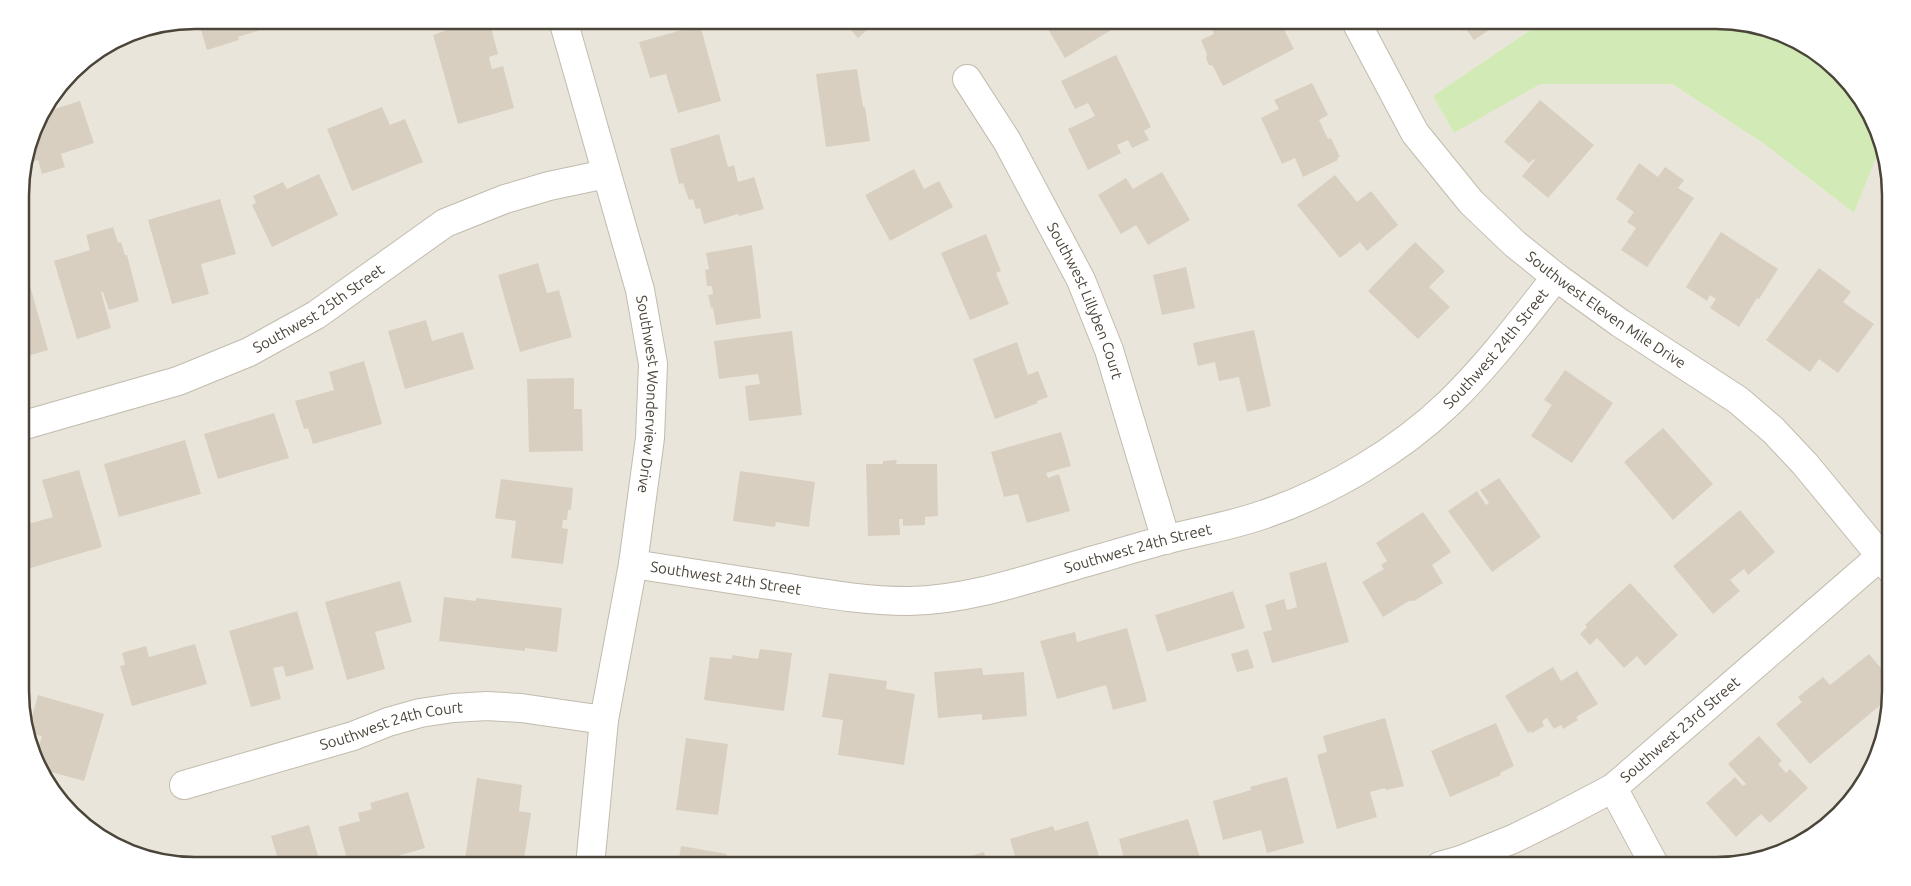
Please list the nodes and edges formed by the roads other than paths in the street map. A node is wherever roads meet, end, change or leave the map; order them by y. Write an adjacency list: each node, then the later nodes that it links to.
1 (565, 29): 4 (street, Southwest Wonderview Drive)
2 (1360, 29): 5 (street, Southwest Eleven Mile Drive)
3 (967, 79): 7 (street, Southwest Lillyben Court)
4 (606, 174): 6 (street, Southwest 25th Street); 10 (street, Southwest Wonderview Drive)
5 (1556, 277): 7 (street, Southwest 24th Street); 8 (street, Southwest Eleven Mile Drive)
6 (29, 424)
7 (1166, 540): 10 (street, Southwest 24th Street)
8 (1882, 552)
9 (1882, 562): 13 (street, Southwest 23rd Street)
10 (633, 564): 11 (street, Southwest Wonderview Drive)
11 (604, 720): 12 (street, Southwest 24th Court); 14 (street, Southwest Wonderview Drive)
12 (184, 785)
13 (1613, 788): 15 (street, Southwest 23rd Street); 16 (street)
14 (591, 857)
15 (1468, 857)
16 (1649, 857)

